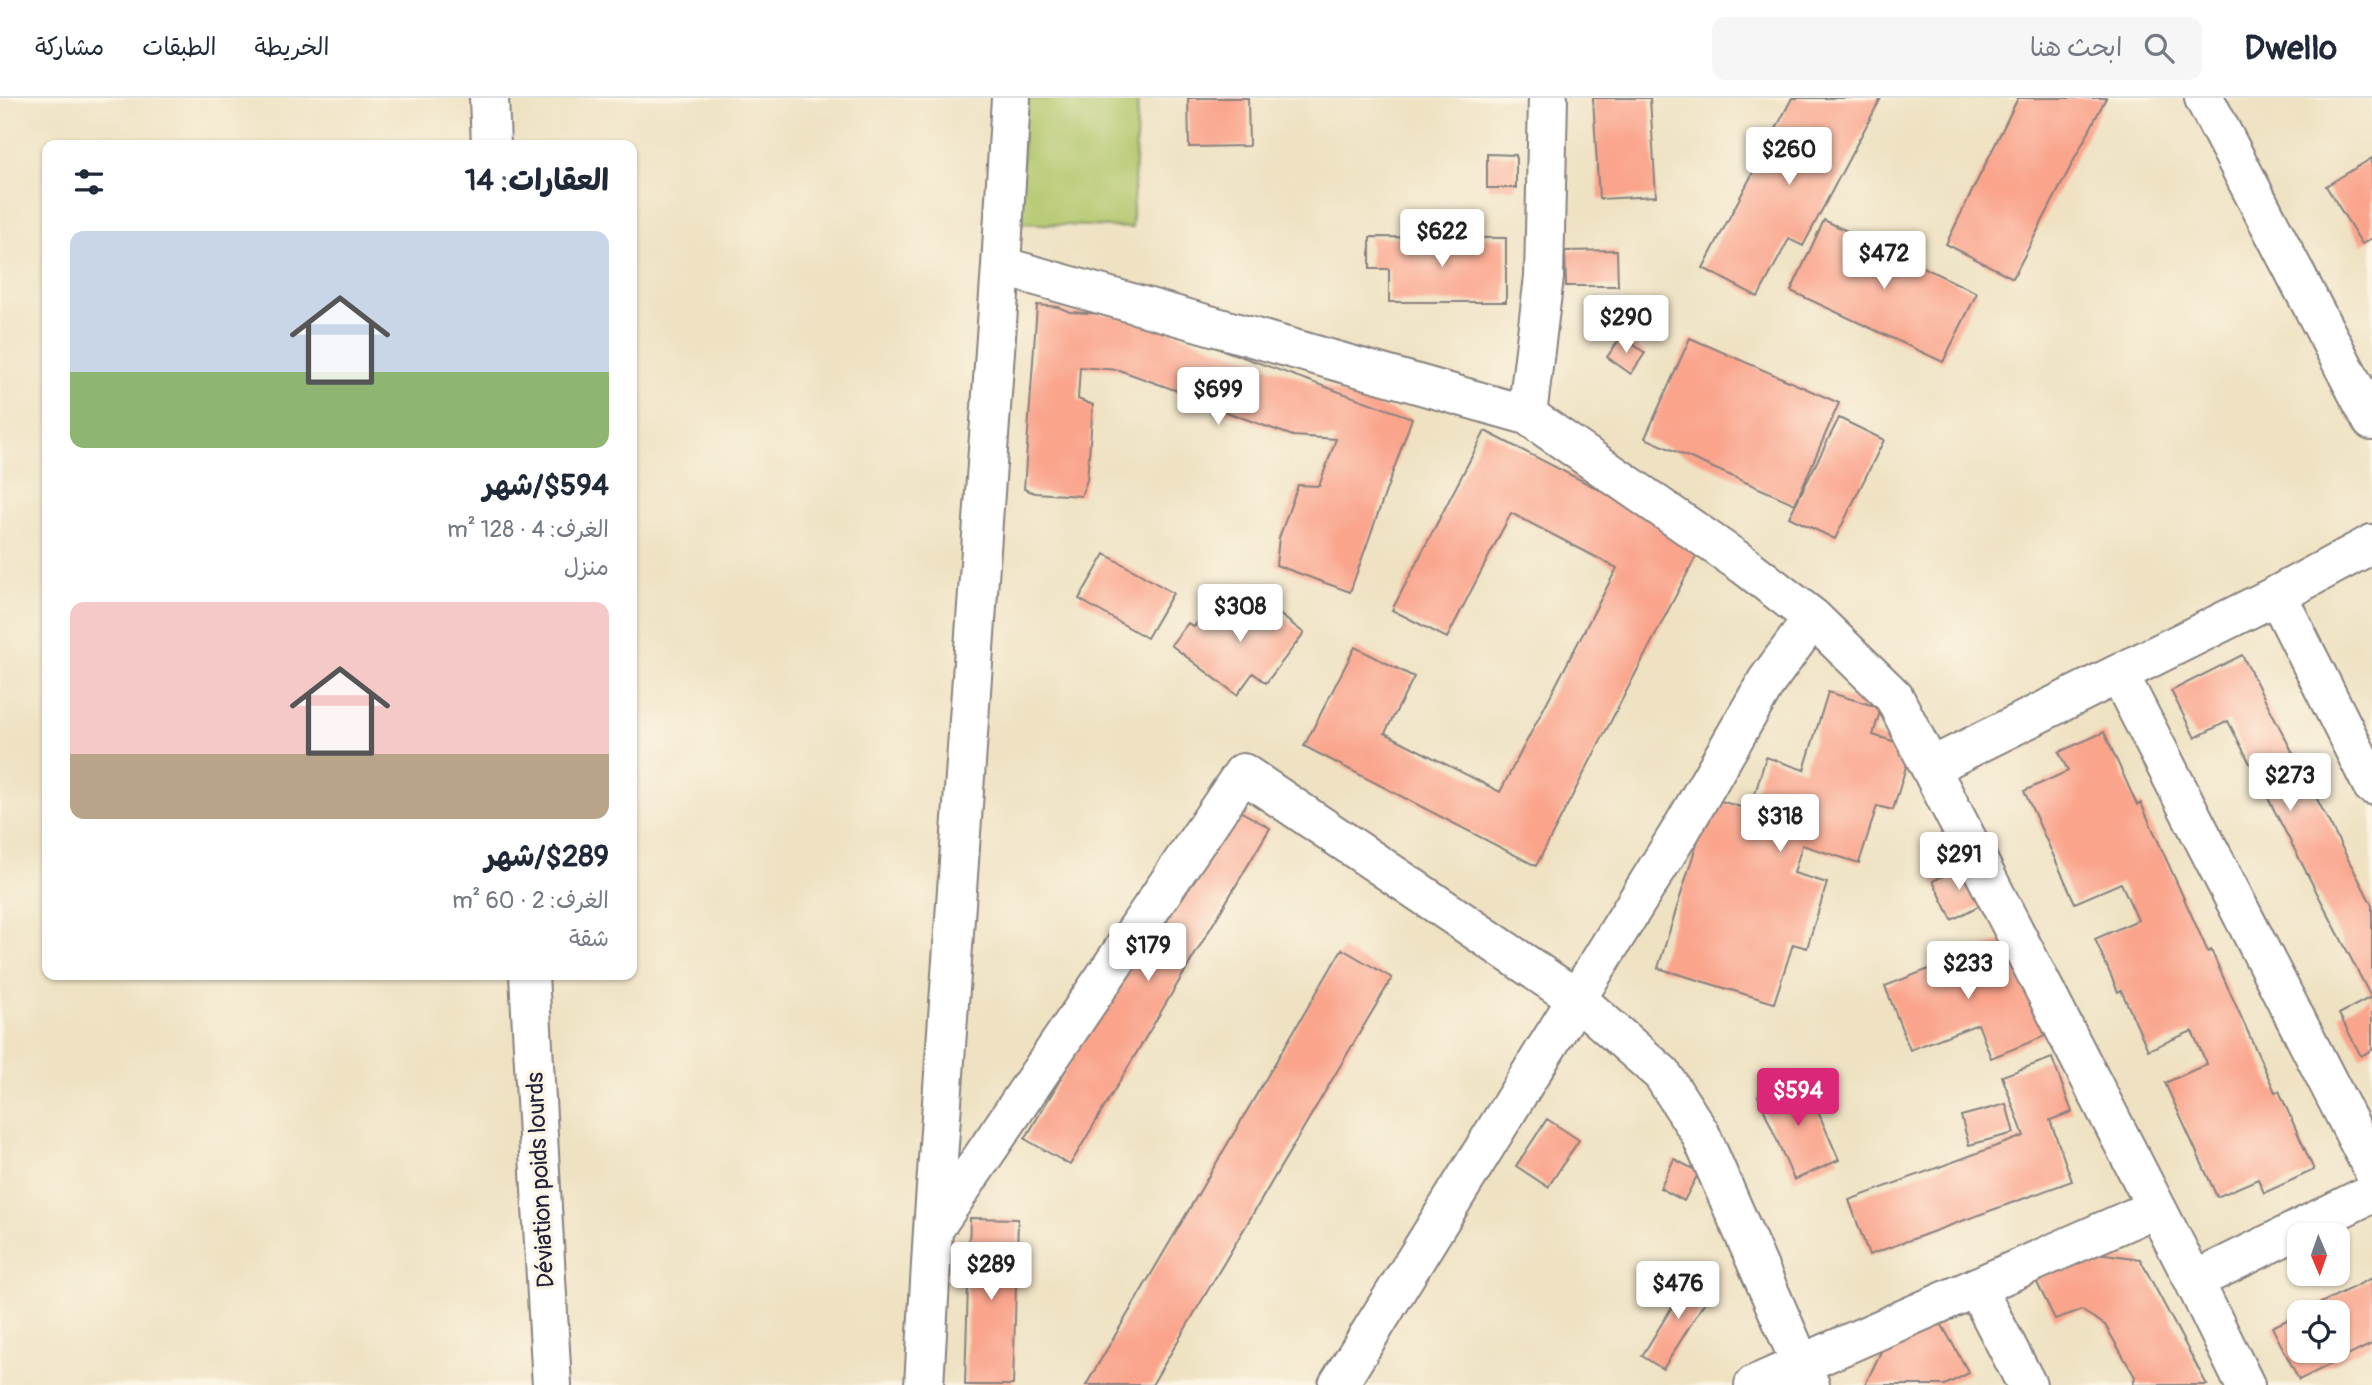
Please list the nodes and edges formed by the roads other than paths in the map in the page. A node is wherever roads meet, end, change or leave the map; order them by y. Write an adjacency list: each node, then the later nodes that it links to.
1 (489, 98): 5 (street)
2 (1011, 98): 6 (street)
3 (1548, 98): 7 (street)
4 (2204, 98): 8 (street)
5 (491, 140)
6 (1001, 266): 7 (street); 20 (street)
7 (1527, 415): 11 (street)
8 (2372, 421)
9 (2372, 544): 10 (street)
10 (2277, 595): 12 (street); 14 (street)
11 (1813, 618): 13 (street); 16 (street)
12 (2119, 674): 13 (street); 17 (street)
13 (1931, 767): 19 (street)
14 (2372, 785)
15 (529, 980): 24 (street, Déviation poids lourds)
16 (1577, 999): 20 (street); 23 (street); 26 (street)
17 (2372, 1168)
18 (2372, 1193): 21 (street)
19 (2156, 1208): 21 (street); 22 (street)
20 (933, 1230): 25 (street)
21 (2194, 1281): 29 (street)
22 (1976, 1287): 23 (street); 28 (street)
23 (1805, 1375): 27 (street)
24 (552, 1385)
25 (924, 1385)
26 (1338, 1385)
27 (1754, 1385)
28 (2027, 1385)
29 (2245, 1385)

